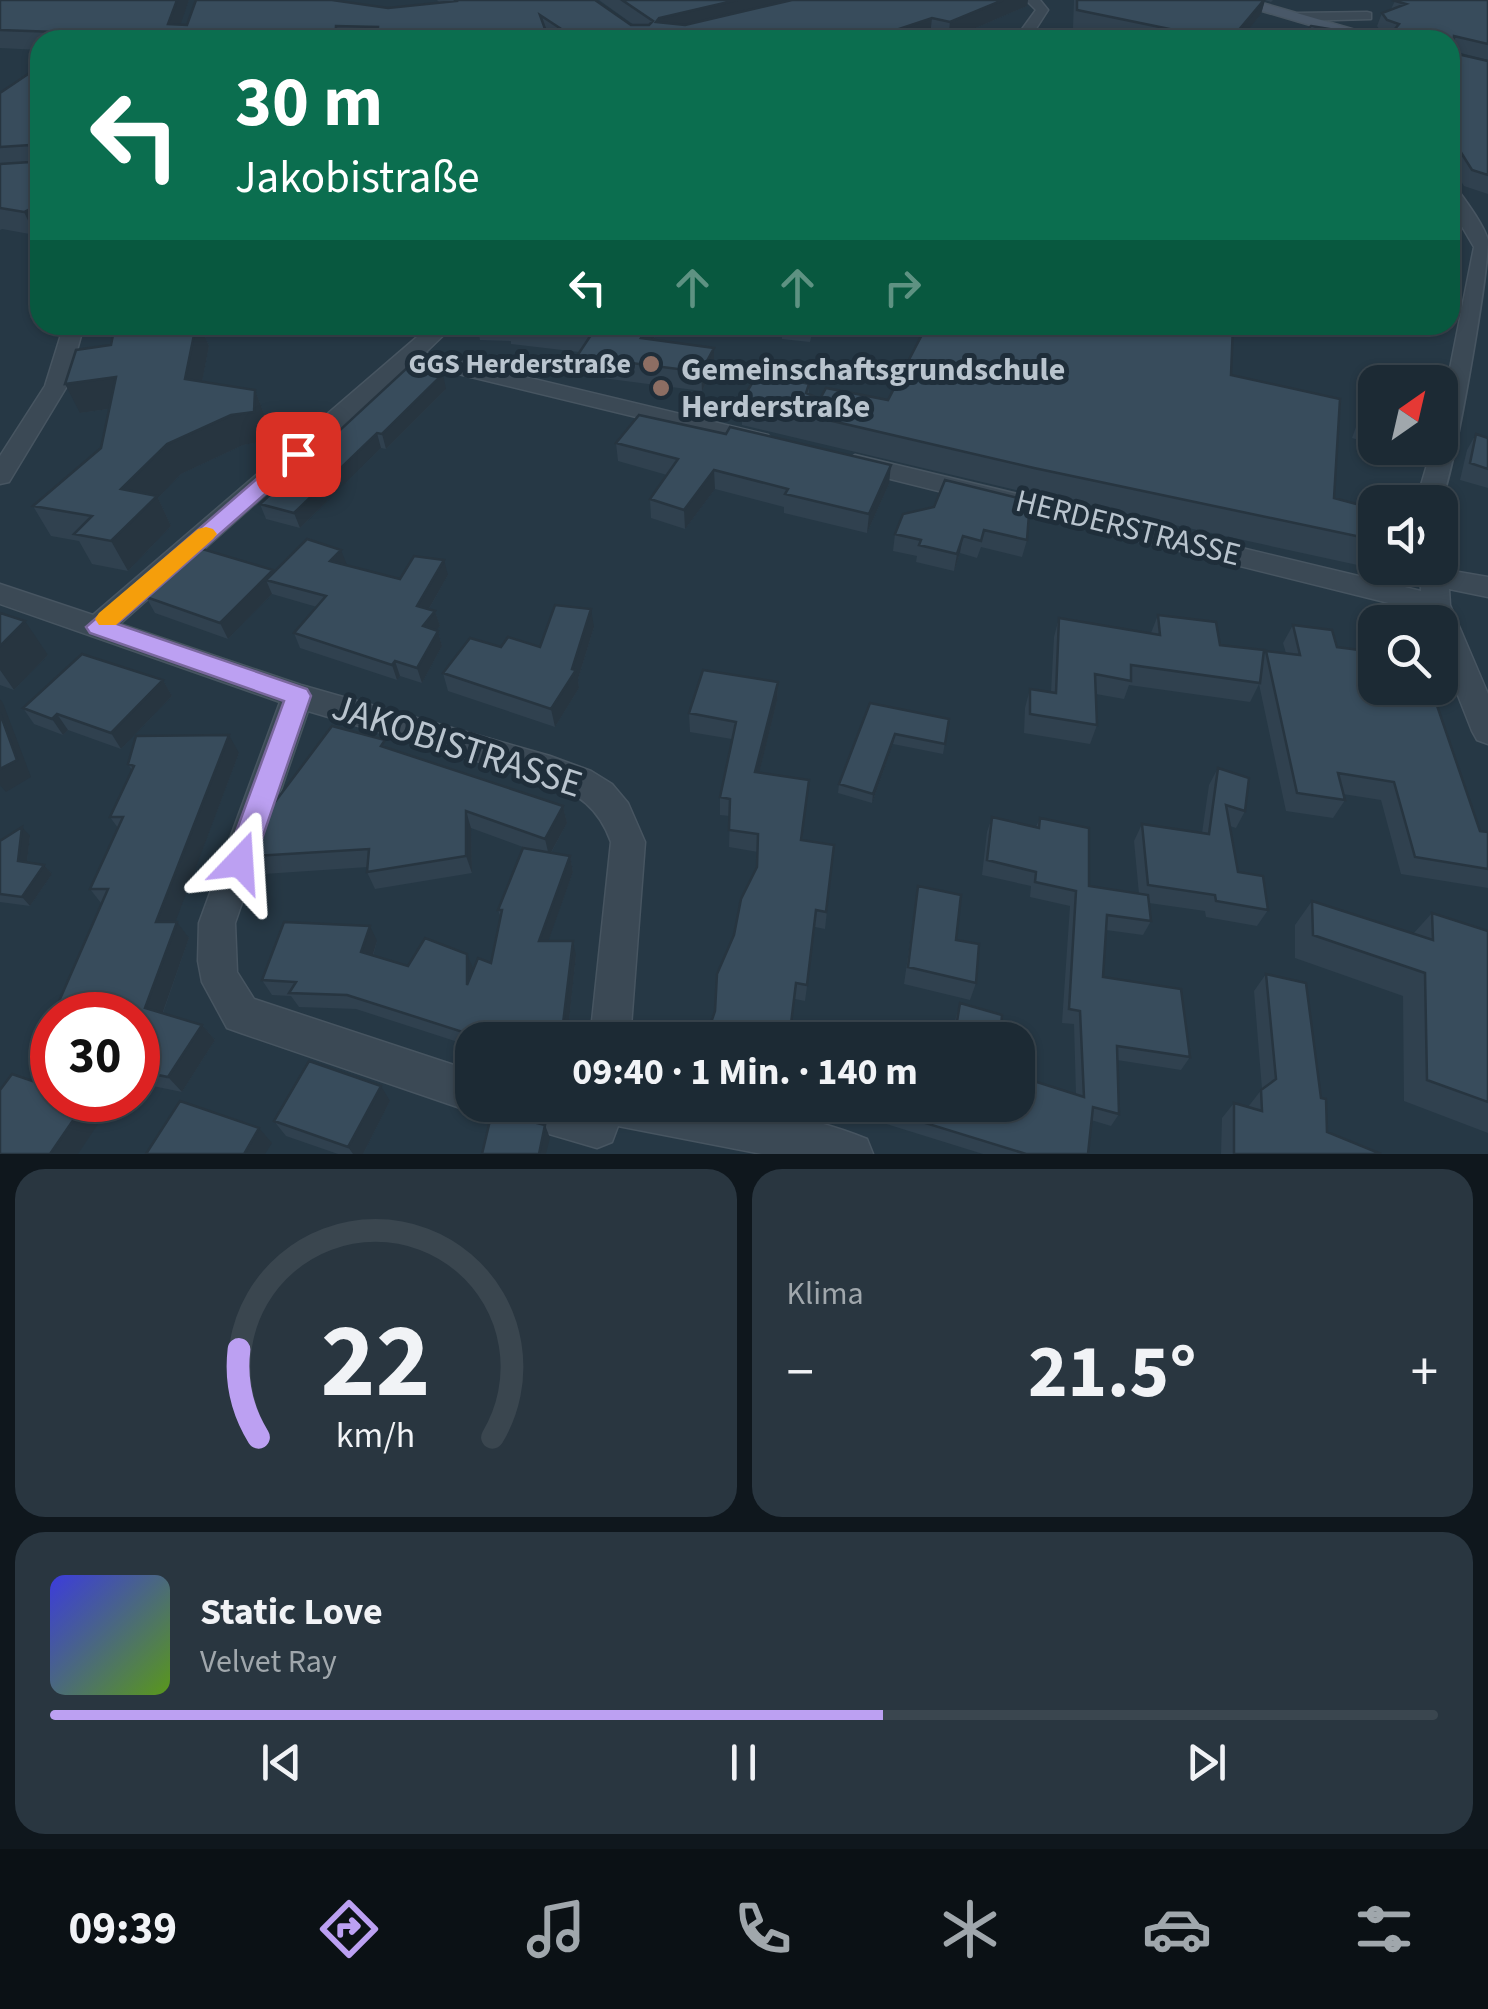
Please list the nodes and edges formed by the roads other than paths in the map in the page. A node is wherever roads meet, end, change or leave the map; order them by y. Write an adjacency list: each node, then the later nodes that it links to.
1 (1032, 0): 6 (street)
2 (1233, 0): 5 (main road)
3 (1370, 0): 4 (street)
4 (1368, 16): 5 (street); 8 (street)
5 (1298, 17): 7 (main road)
6 (1028, 30)
7 (1340, 30)
8 (1367, 30)
9 (1460, 204): 10 (street)
10 (1482, 234): 14 (street)
11 (71, 335): 19 (street)
12 (433, 335): 13 (street)
13 (411, 356): 17 (street); 25 (street)
14 (1458, 378)
15 (1458, 435): 16 (street)
16 (1474, 442)
17 (781, 445)
18 (833, 457): 20 (street, HERDERSTRASSE)
19 (1, 479)
20 (1358, 567)
21 (1458, 584): 23 (street, HERDERSTRASSE)
22 (1435, 585): 27 (street)
23 (1488, 586)
24 (0, 594): 25 (street, JAKOBISTRASSE)
25 (98, 627): 26 (street, JAKOBISTRASSE)
26 (298, 696): 28 (street, JAKOBISTRASSE); 29 (street, JAKOBISTRASSE)
27 (1488, 732)
28 (612, 1022)
29 (455, 1084)
30 (601, 1123): 31 (street)
31 (852, 1154)

